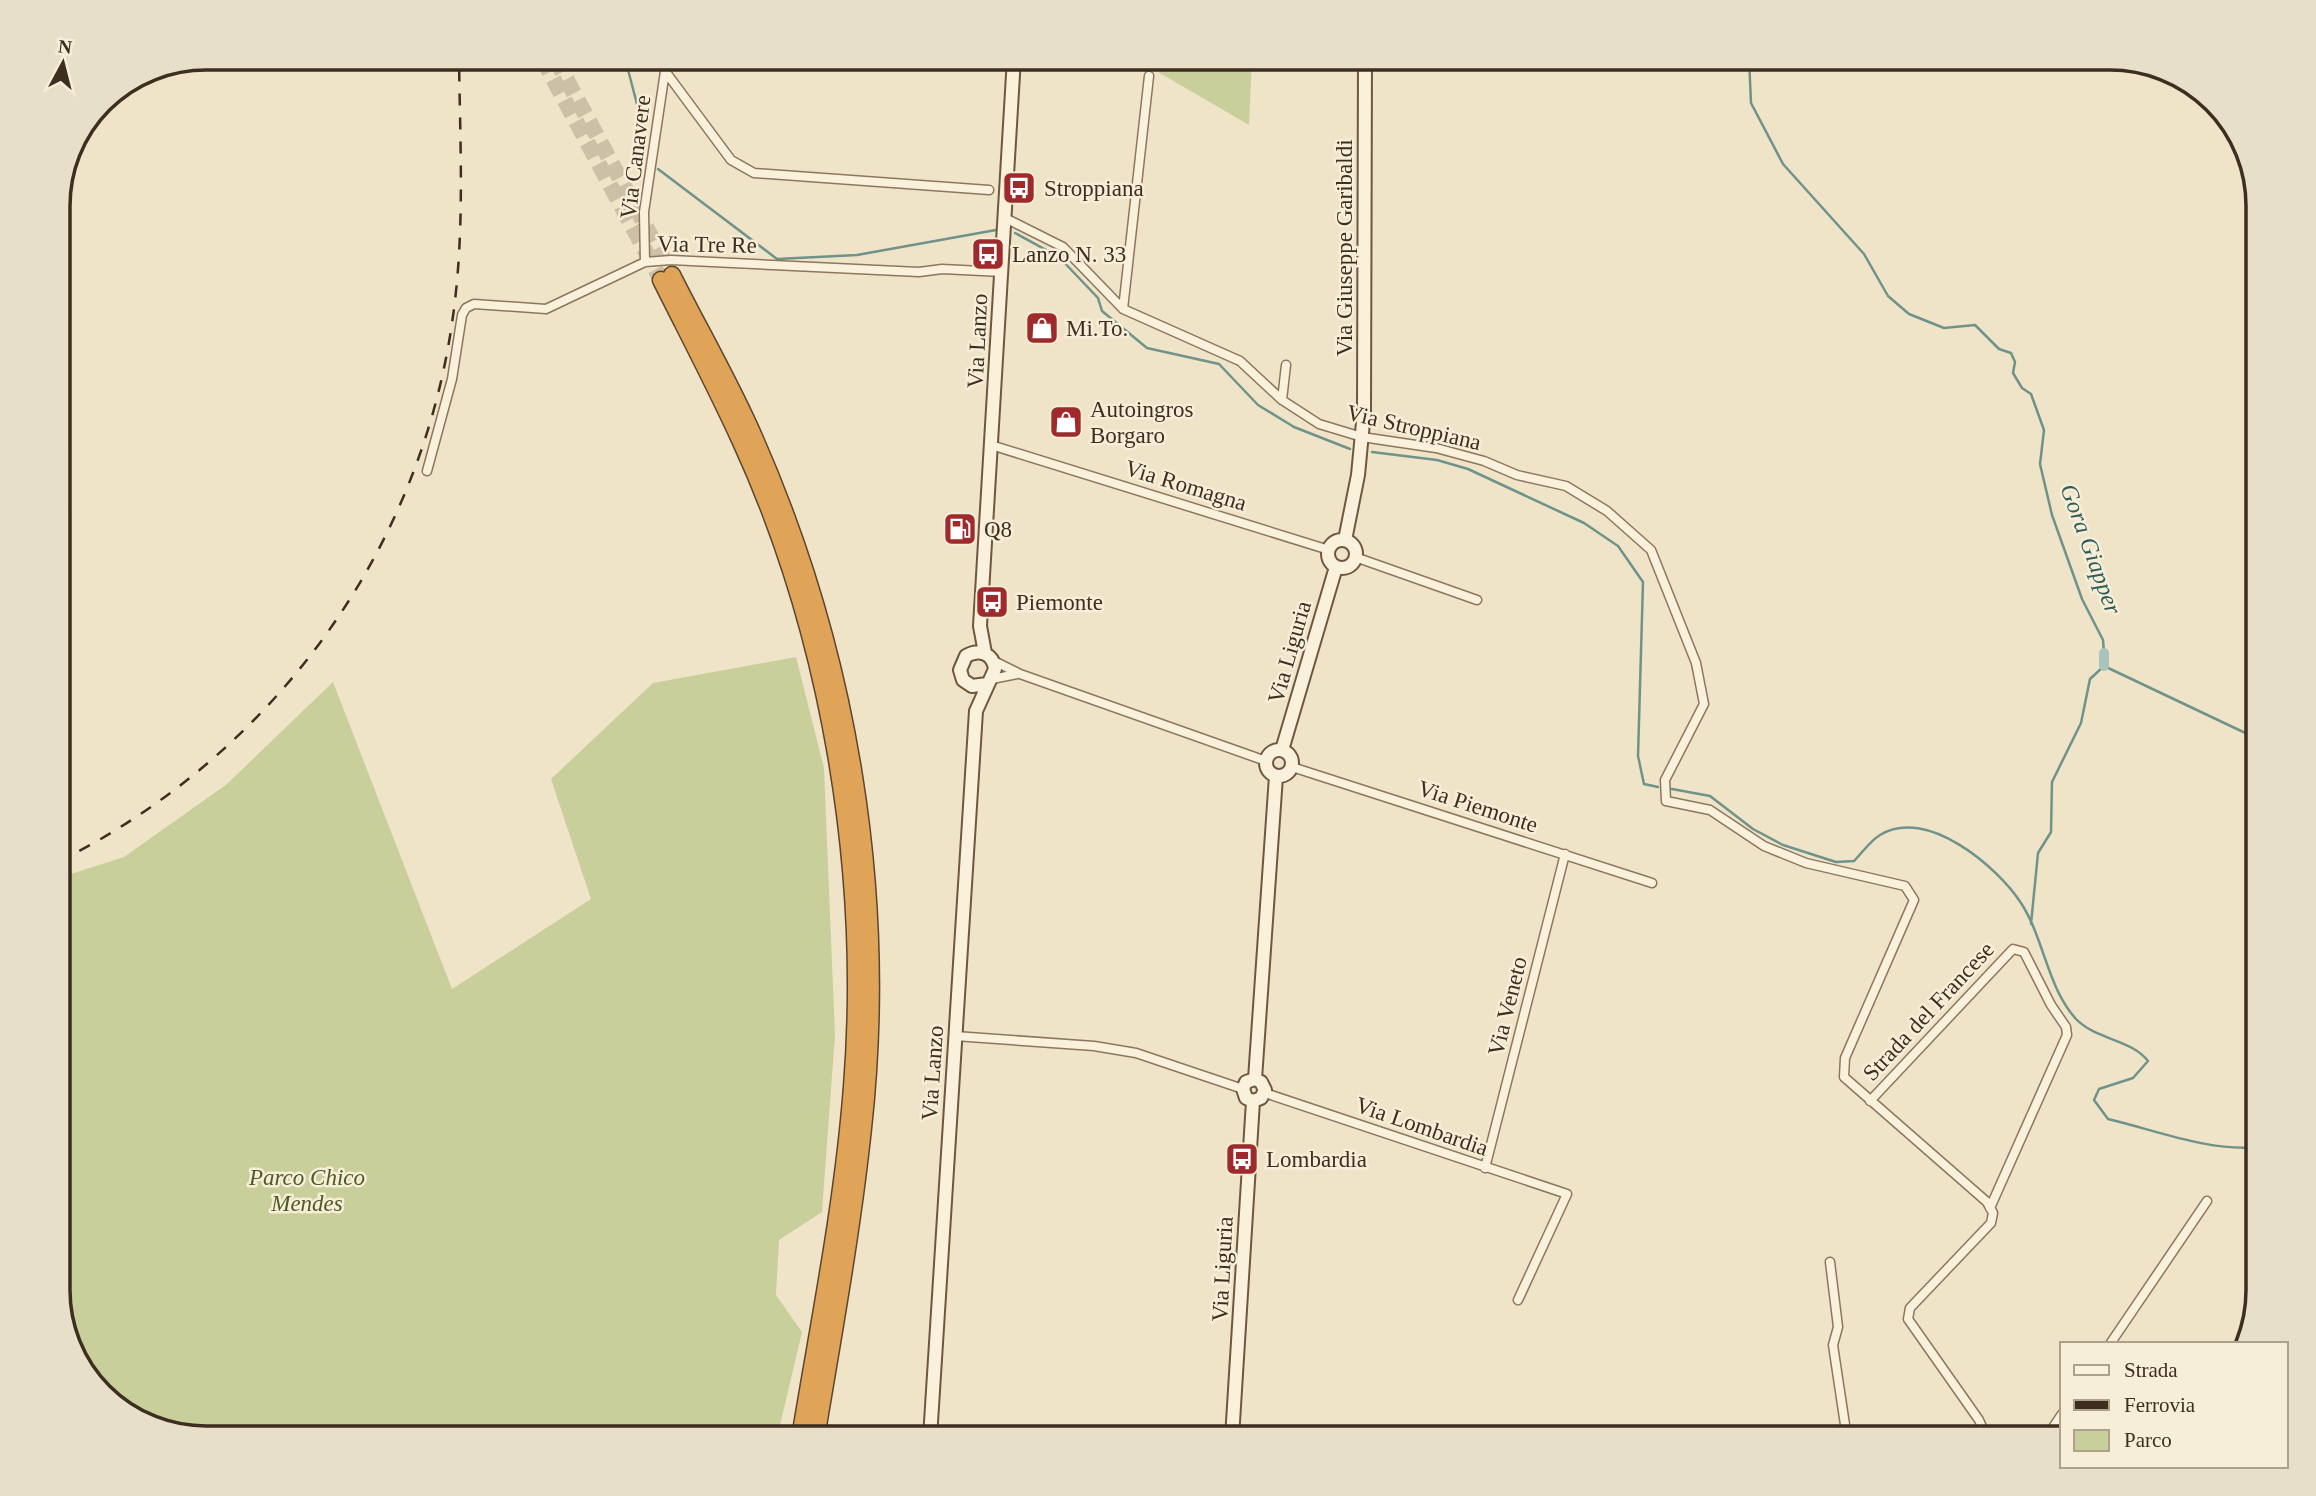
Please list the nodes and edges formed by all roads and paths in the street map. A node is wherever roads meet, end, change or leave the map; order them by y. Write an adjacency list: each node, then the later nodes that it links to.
1 (1013, 70): 6 (street, Via Lanzo)
2 (1365, 70): 12 (street, Via Giuseppe Garibaldi)
3 (665, 71): 5 (street); 7 (street, Via Canavere)
4 (1149, 76): 9 (street)
5 (989, 190)
6 (1005, 218): 8 (street, Via Lanzo); 9 (street, Via Stroppiana)
7 (645, 262): 8 (street, Via Tre Re); 14 (street, Via Tre Re)
8 (1002, 272): 13 (street, Via Lanzo)
9 (1123, 309): 11 (street, Via Stroppiana)
10 (1286, 365): 11 (street)
11 (1282, 400): 12 (street, Via Stroppiana)
12 (1362, 437): 15 (street); 32 (street, Via Stroppiana)
13 (991, 445): 16 (street, Via Romagna); 20 (street, Via Lanzo)
14 (427, 471)
15 (1345, 540): 16 (street); 17 (street)
16 (1329, 550): 18 (street)
17 (1355, 557): 18 (street); 19 (street)
18 (1336, 567): 27 (street, Via Liguria)
19 (1478, 600)
20 (980, 626): 21 (street, Via Lanzo); 22 (street, Via Lanzo)
21 (971, 653): 22 (street); 25 (street)
22 (989, 656): 23 (street); 24 (street)
23 (1020, 674): 24 (street); 28 (street)
24 (990, 682): 25 (street); 26 (street, Via Lanzo)
25 (967, 684): 26 (street, Via Lanzo)
26 (976, 711): 34 (street, Via Lanzo)
27 (1282, 750): 28 (street); 29 (street)
28 (1266, 761): 30 (street)
29 (1292, 767): 30 (street); 31 (street, Via Piemonte)
30 (1276, 776): 35 (street)
31 (1565, 854): 33 (street, Via Piemonte); 40 (street, Via Veneto)
32 (1799, 860): 39 (street, Strada del Francese)
33 (1652, 883)
34 (955, 1036): 36 (street); 48 (street, Via Lanzo)
35 (1255, 1079): 36 (street); 37 (street)
36 (1242, 1089): 38 (street)
37 (1265, 1093): 38 (street); 40 (street, Via Lombardia)
38 (1253, 1101): 49 (street, Via Liguria)
39 (1870, 1101): 42 (street, Strada del Francese); 42 (street, Strada del Francese)
40 (1485, 1168): 44 (street, Via Lombardia)
41 (2207, 1201): 45 (street)
42 (1990, 1208): 51 (street, Strada del Francese)
43 (1830, 1262): 50 (street)
44 (1518, 1300)
45 (2111, 1342)
46 (802, 1426): 47 (highway)
47 (818, 1426)
48 (931, 1426)
49 (1233, 1426)
50 (1845, 1426)
51 (1982, 1426)

